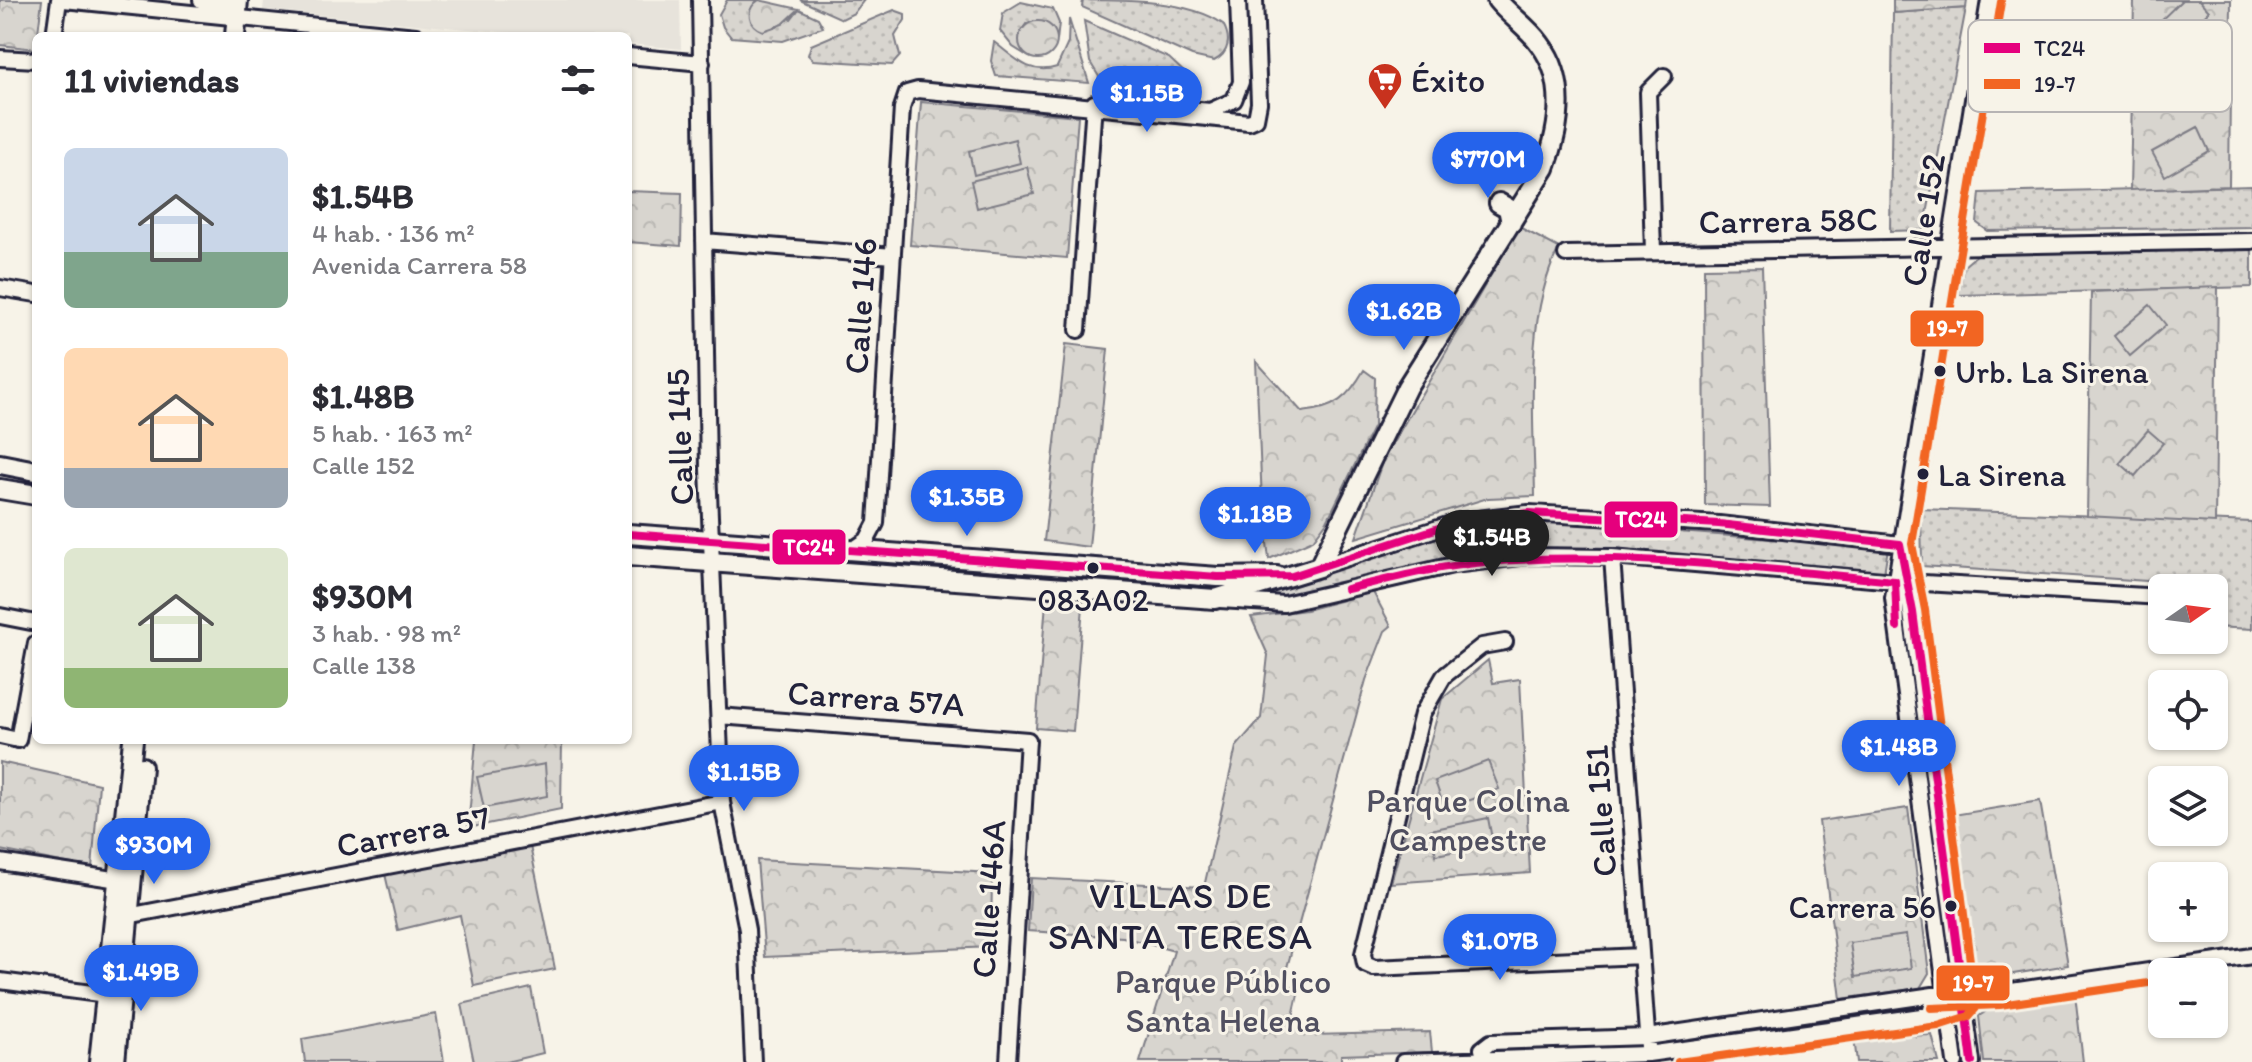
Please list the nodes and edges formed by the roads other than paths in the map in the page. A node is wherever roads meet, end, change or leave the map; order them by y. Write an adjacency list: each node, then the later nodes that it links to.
1 (62, 0): 8 (street); 11 (street)
2 (201, 0): 9 (street)
3 (700, 0): 16 (street, Calle 145)
4 (1238, 0): 18 (street)
5 (1255, 0): 18 (street)
6 (1497, 0): 42 (main road)
7 (1989, 0): 10 (street, Calle 152)
8 (166, 5): 9 (street)
9 (237, 15): 12 (street)
10 (1986, 20)
11 (55, 32)
12 (382, 32)
13 (632, 56): 16 (street)
14 (0, 58): 15 (street)
15 (31, 61)
16 (702, 63): 20 (street, Calle 145)
17 (1664, 76): 23 (street)
18 (1094, 105): 25 (street, Calle 146); 28 (street)
19 (1970, 112): 22 (street, Calle 152)
20 (704, 241): 25 (street); 35 (street, Calle 145)
21 (2252, 241): 22 (street, Carrera 58C)
22 (1948, 247): 23 (street, Carrera 58C); 36 (street, Calle 152)
23 (1653, 252): 24 (street, Carrera 58C)
24 (1566, 254)
25 (893, 256): 33 (street, Calle 146)
26 (0, 288): 27 (street)
27 (32, 293)
28 (1078, 330)
29 (0, 464): 30 (main road)
30 (32, 470)
31 (0, 489): 32 (main road)
32 (32, 494)
33 (876, 523): 37 (street); 38 (street)
34 (632, 534): 35 (main road)
35 (712, 541): 37 (main road); 41 (street, Calle 145)
36 (1900, 544): 42 (street); 44 (street, Calle 152)
37 (851, 551): 38 (main road)
38 (895, 554): 43 (main road)
39 (632, 556): 41 (main road)
40 (1612, 557): 44 (street); 46 (street); 60 (street, Calle 151)
41 (713, 563): 46 (main road); 51 (street, Calle 145)
42 (1319, 567): 43 (main road)
43 (1292, 576): 46 (main road)
44 (1901, 581): 45 (street); 64 (street, Calle 152); 65 (street, Calle 152)
45 (2148, 596)
46 (1215, 599)
47 (0, 616): 48 (street)
48 (32, 622)
49 (1505, 642): 60 (street)
50 (32, 665): 52 (street)
51 (719, 716): 53 (street, Carrera 57A); 56 (street, Calle 145)
52 (0, 736)
53 (1028, 740): 72 (street, Calle 146A)
54 (133, 744): 58 (main road)
55 (144, 744): 59 (main road)
56 (722, 802): 59 (street, Carrera 57); 71 (street, Calle 145)
57 (0, 862): 58 (street)
58 (119, 880): 59 (main road)
59 (123, 917): 63 (main road); 70 (main road)
60 (1641, 956): 66 (street, Calle 151)
61 (2252, 956): 64 (street)
62 (0, 981): 63 (street)
63 (107, 995): 69 (main road)
64 (1964, 1000): 65 (street); 75 (street, Calle 152)
65 (1946, 1002): 66 (street); 68 (street); 74 (street, Calle 152)
66 (1647, 1037): 67 (street); 68 (street, Calle 151)
67 (1484, 1057): 68 (street); 73 (street)
68 (1648, 1058)
69 (99, 1062)
70 (115, 1062)
71 (753, 1062)
72 (1008, 1062)
73 (1403, 1062)
74 (1955, 1062)
75 (1972, 1062)

